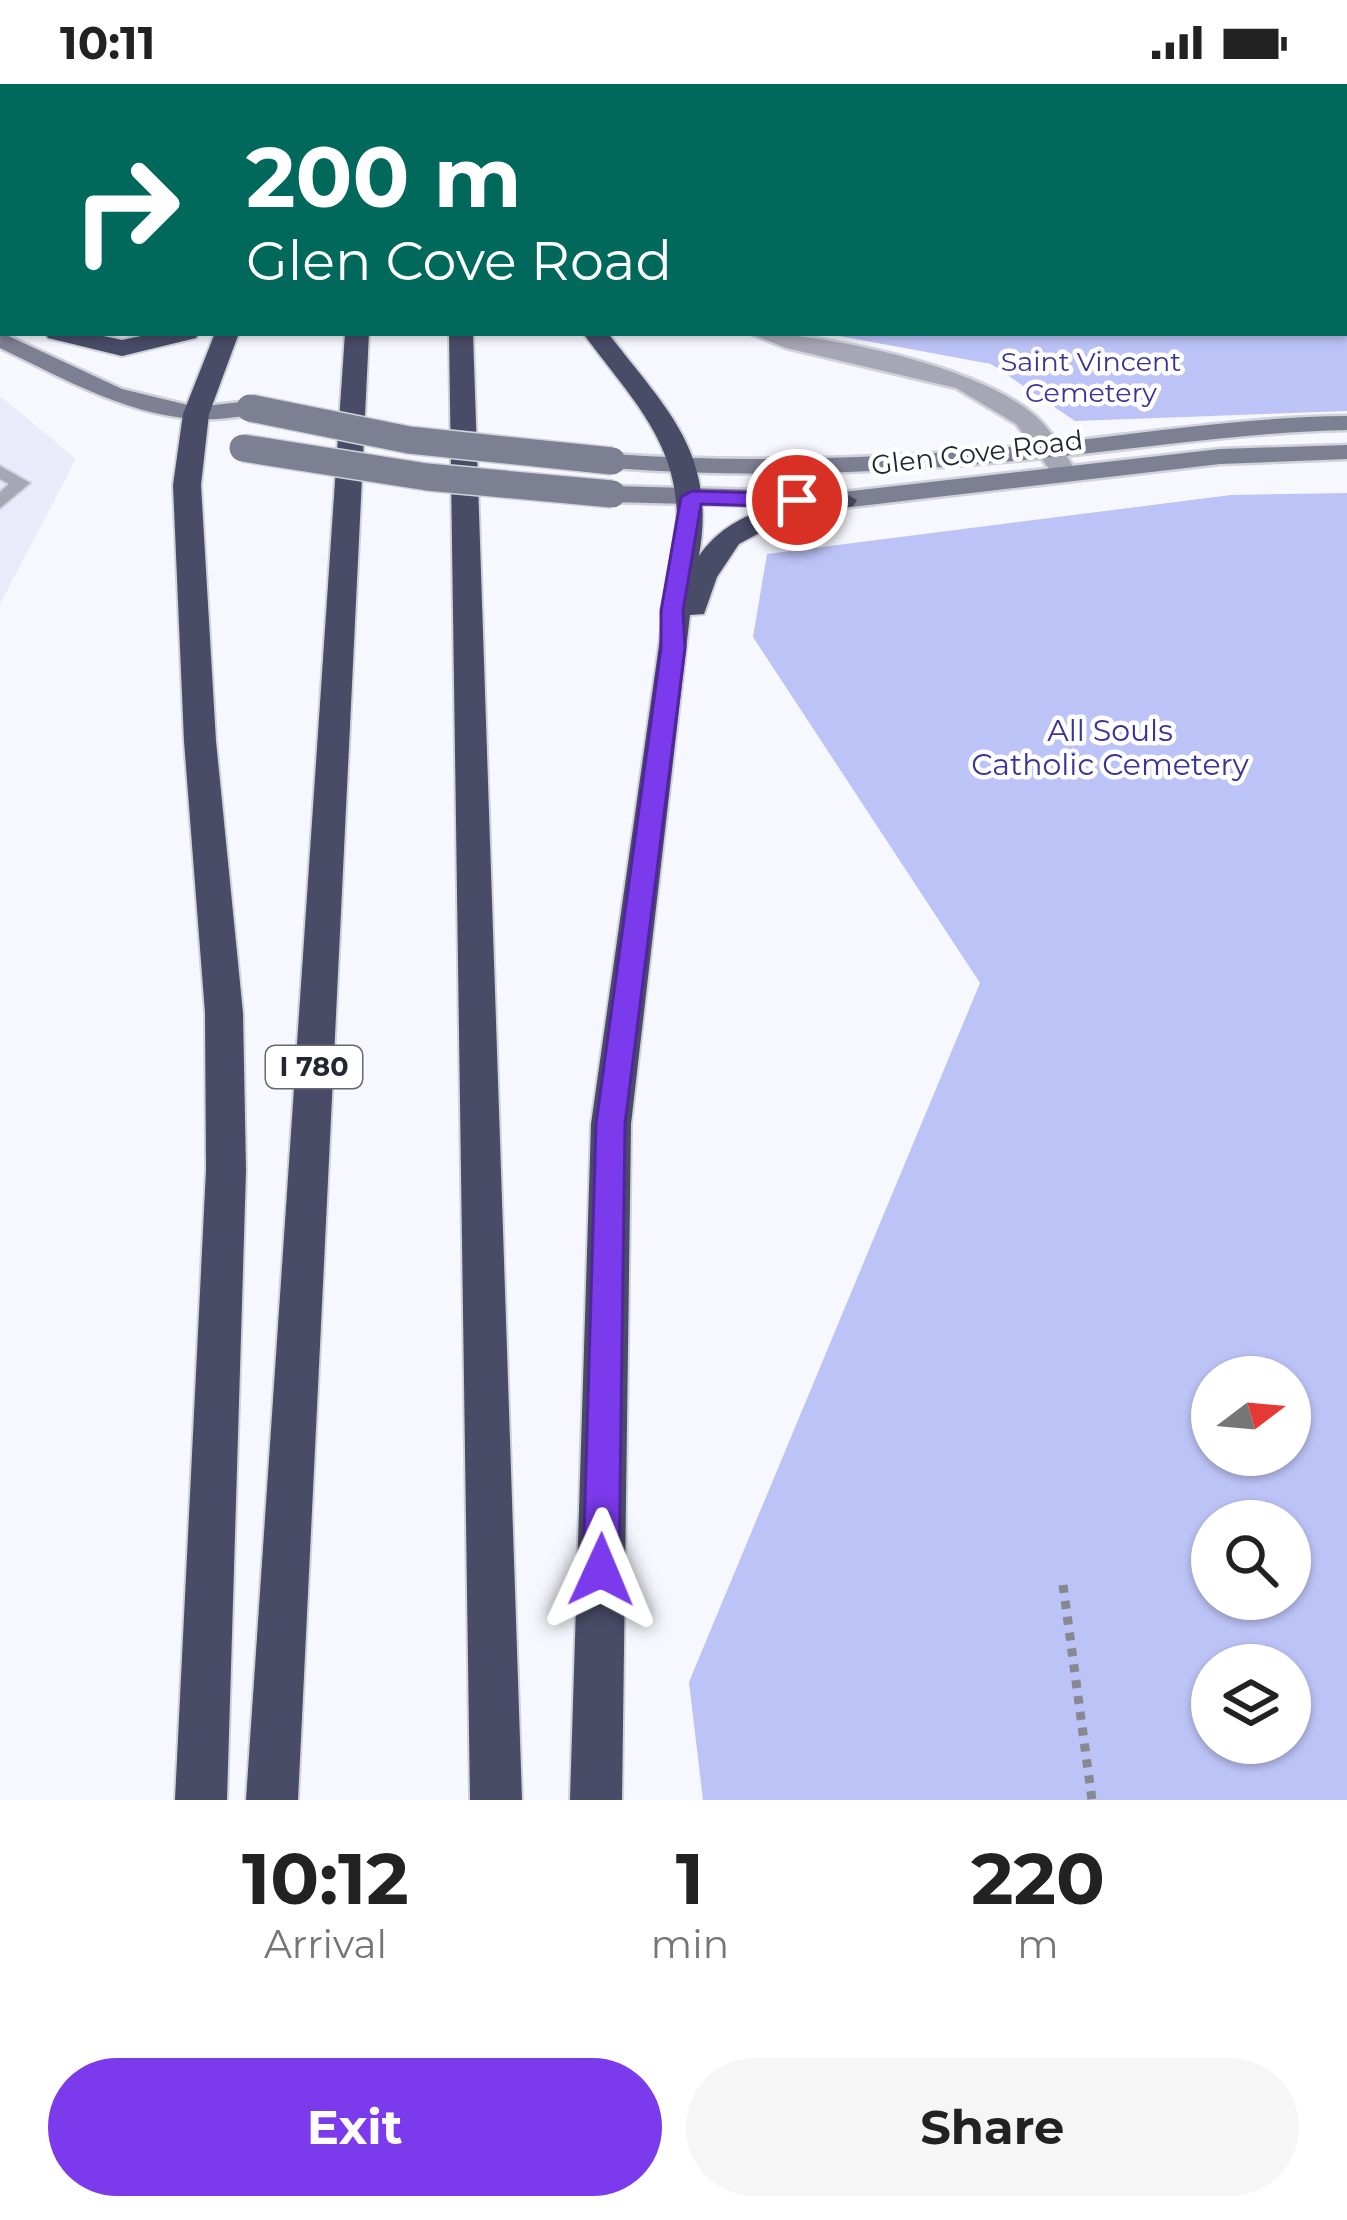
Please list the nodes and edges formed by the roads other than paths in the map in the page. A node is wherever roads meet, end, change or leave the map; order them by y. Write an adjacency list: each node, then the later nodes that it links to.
1 (71, 336): 2 (highway)
2 (173, 336)
3 (226, 336): 9 (highway)
4 (357, 336): 19 (highway, I 780)
5 (460, 336): 20 (highway)
6 (597, 336): 14 (highway)
7 (773, 336): 12 (street)
8 (0, 339): 9 (main road, Glen Cove Road)
9 (196, 414): 14 (main road, Glen Cove Road, bridge); 14 (main road, Glen Cove Road, bridge); 18 (highway)
10 (1347, 423): 12 (main road, Glen Cove Road)
11 (1347, 452): 12 (main road, Glen Cove Road)
12 (1056, 461): 14 (main road, Glen Cove Road); 15 (main road, Glen Cove Road)
13 (0, 471): 16 (lane)
14 (690, 483): 15 (main road, Glen Cove Road); 17 (highway)
15 (844, 500): 17 (highway)
16 (0, 502)
17 (673, 648): 21 (highway)
18 (202, 1800)
19 (272, 1800)
20 (496, 1800)
21 (596, 1800)

